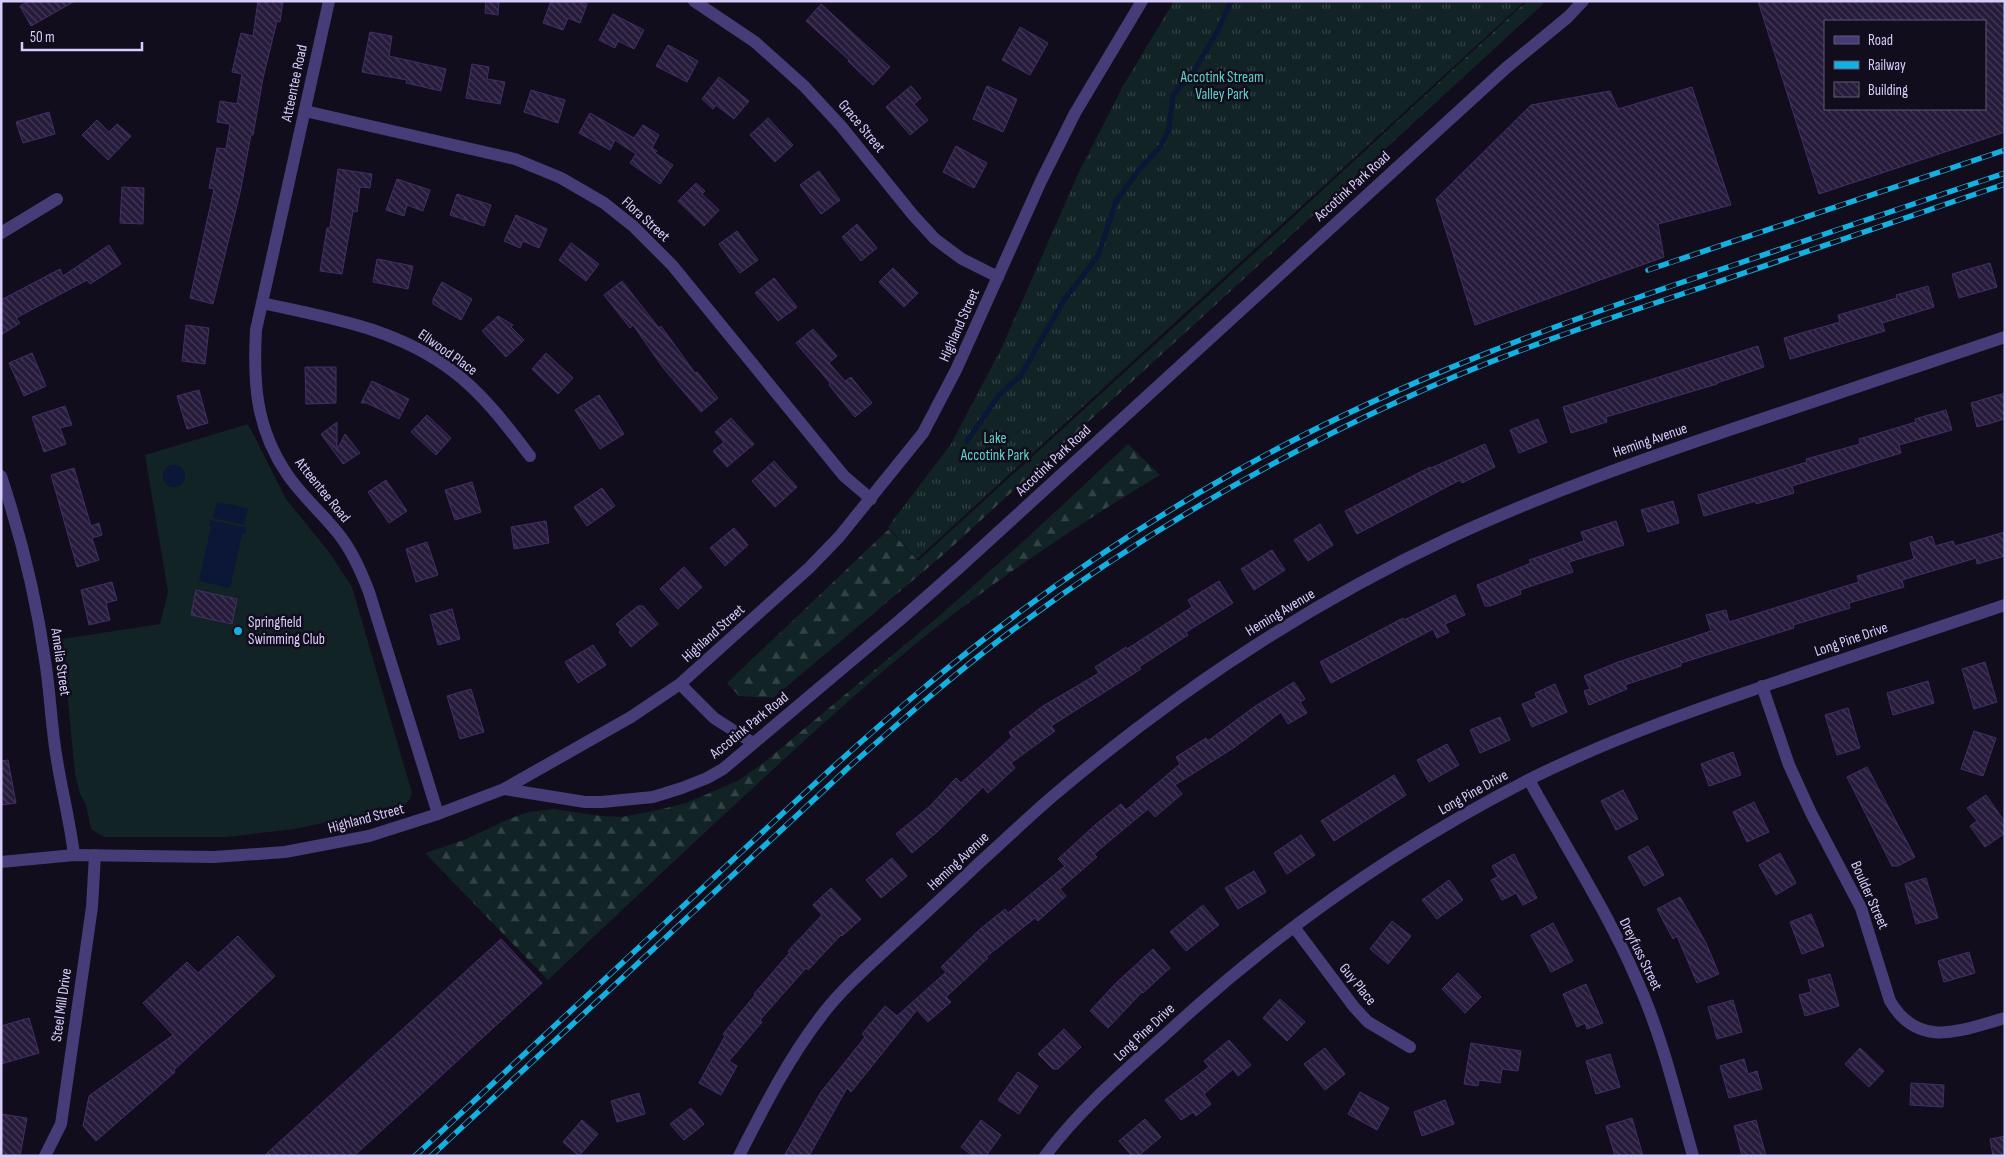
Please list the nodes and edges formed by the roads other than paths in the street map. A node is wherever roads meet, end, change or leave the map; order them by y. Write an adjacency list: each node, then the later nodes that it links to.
1 (329, 1): 5 (street, Atteentee Road)
2 (694, 1): 8 (street, Grace Street)
3 (1142, 1): 8 (street, Highland Street)
4 (1583, 1): 17 (street, Accotink Park Road)
5 (305, 111): 9 (street, Atteentee Road); 13 (street, Flora Street)
6 (57, 199): 7 (street)
7 (1, 233)
8 (998, 277): 13 (street, Highland Street)
9 (262, 303): 11 (street, Ellwood Place); 20 (street, Atteentee Road)
10 (2005, 337): 28 (street, Heming Avenue)
11 (530, 456)
12 (1, 476): 21 (street, Amelia Street)
13 (871, 499): 15 (street, Highland Street)
14 (2005, 605): 16 (street, Long Pine Drive)
15 (680, 684): 17 (street); 19 (street, Highland Street)
16 (1762, 686): 18 (street, Long Pine Drive); 25 (street, Boulder Street)
17 (753, 743): 19 (street, Accotink Park Road)
18 (1529, 780): 24 (street, Long Pine Drive); 30 (street, Dreyfuss Street)
19 (504, 789): 20 (street, Highland Street)
20 (438, 814): 22 (street, Highland Street)
21 (74, 855): 22 (street, Highland Street); 23 (street, Highland Street)
22 (95, 855): 27 (street, Steel Mill Drive)
23 (1, 862)
24 (1294, 928): 26 (street, Guy Place); 29 (street, Long Pine Drive)
25 (2005, 1018)
26 (1410, 1047)
27 (45, 1156)
28 (739, 1156)
29 (1045, 1156)
30 (1693, 1156)

